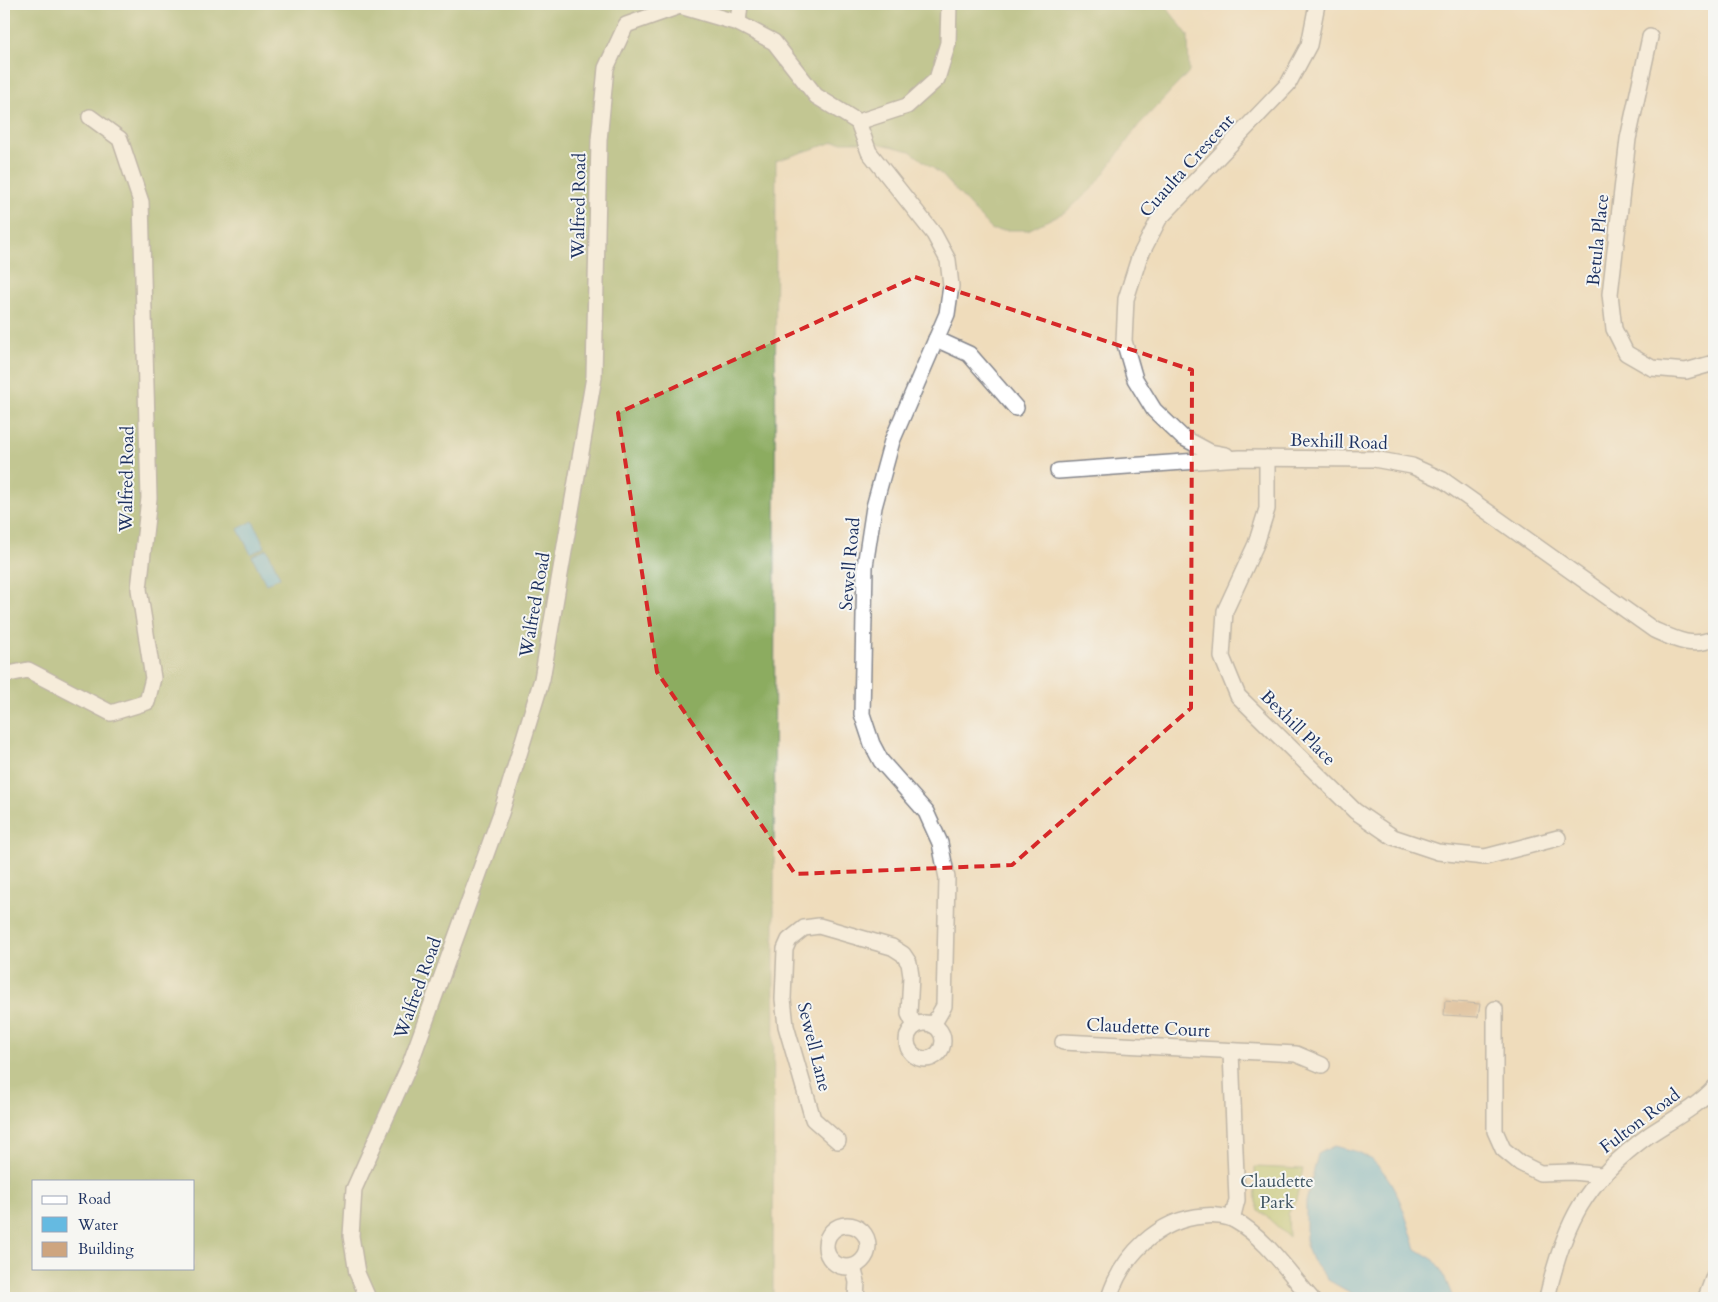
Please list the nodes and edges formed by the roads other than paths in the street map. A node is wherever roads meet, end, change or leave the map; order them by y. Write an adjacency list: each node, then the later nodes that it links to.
1 (740, 4): 4 (street)
2 (949, 4): 7 (street)
3 (1317, 4): 11 (street, Cuaulta Crescent)
4 (738, 23): 7 (street); 30 (street, Walfred Road)
5 (1650, 37): 9 (street, Betula Place)
6 (90, 117): 15 (street, Walfred Road)
7 (858, 122): 8 (street, Sewell Road)
8 (936, 339): 10 (street); 18 (street, Sewell Road)
9 (1714, 363)
10 (1016, 408)
11 (1240, 458): 12 (street, Bexhill Road); 13 (street, Bexhill Road)
12 (1267, 458): 14 (street, Bexhill Road); 16 (street, Bexhill Place)
13 (1058, 472)
14 (1714, 638)
15 (4, 675)
16 (1558, 838)
17 (1495, 1009): 25 (street)
18 (933, 1025): 19 (street); 19 (street)
19 (915, 1026): 24 (street, Sewell Lane)
20 (1062, 1042): 21 (street, Claudette Court)
21 (1231, 1052): 22 (street, Claudette Court); 26 (street, Claudette Court)
22 (1322, 1065)
23 (1714, 1088): 25 (street, Fulton Road)
24 (838, 1141)
25 (1601, 1175): 33 (street, Fulton Road)
26 (1232, 1219): 29 (street); 32 (street)
27 (853, 1267): 31 (street)
28 (1714, 1276): 34 (street)
29 (1112, 1296)
30 (368, 1298)
31 (856, 1298)
32 (1312, 1298)
33 (1547, 1298)
34 (1706, 1298)

